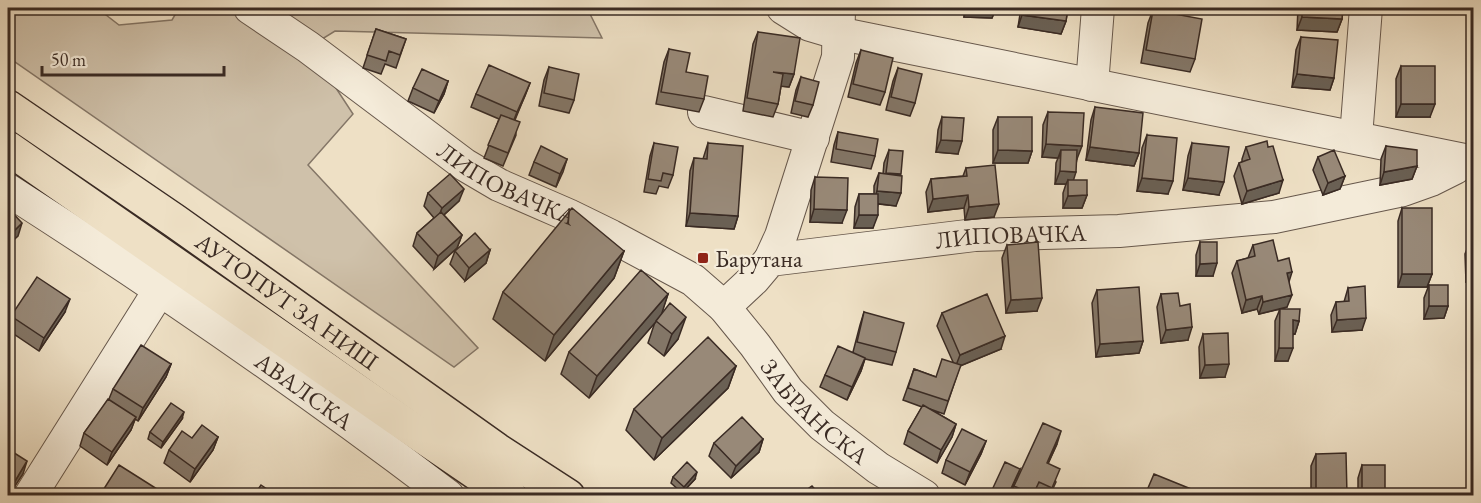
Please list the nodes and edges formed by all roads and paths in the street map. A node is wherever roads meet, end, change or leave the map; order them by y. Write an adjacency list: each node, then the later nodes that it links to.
1 (250, 8): 16 (street, ЛИПОВАЧКА)
2 (783, 8): 5 (street)
3 (1098, 8): 6 (street)
4 (1366, 8): 9 (street)
5 (838, 20): 6 (street); 10 (street)
6 (1092, 85): 9 (street)
7 (8, 107): 20 (highway, АУТОПУТ ЗА НИШ)
8 (704, 112): 10 (street)
9 (1356, 137): 12 (street)
10 (813, 138): 14 (street)
11 (8, 148): 19 (highway, АУТОПУТ ЗА НИШ)
12 (1469, 161): 14 (street, ЛИПОВАЧКА)
13 (8, 190): 15 (street, АВАЛСКА)
14 (770, 260): 16 (street)
15 (159, 291): 17 (street, АВАЛСКА); 18 (street)
16 (724, 307): 21 (street, ЗАБРАНСКА)
17 (431, 490)
18 (30, 495)
19 (510, 495)
20 (568, 495)
21 (924, 495)

